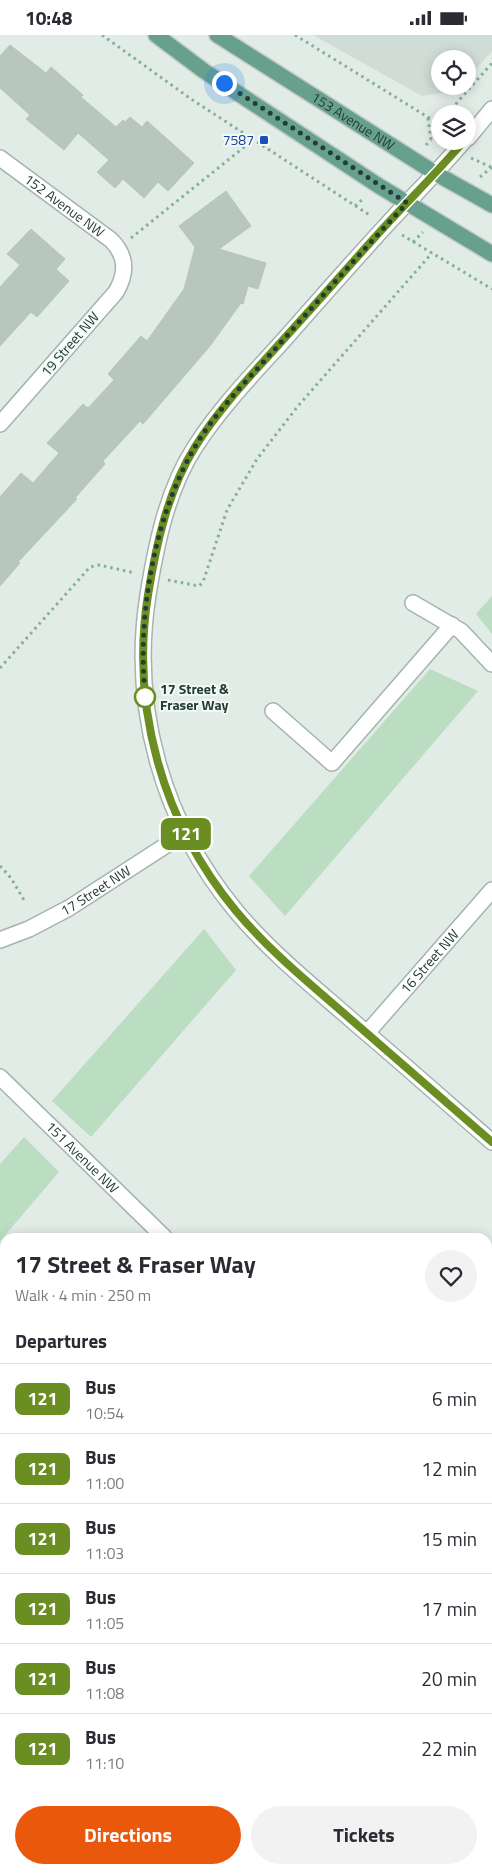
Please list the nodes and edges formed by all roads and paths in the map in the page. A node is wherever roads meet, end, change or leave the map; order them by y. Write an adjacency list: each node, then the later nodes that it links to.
1 (102, 35): 12 (path)
2 (156, 35): 17 (main road)
3 (217, 35): 5 (main road, 153 Avenue NW)
4 (295, 35): 9 (path)
5 (235, 41): 16 (main road, 153 Avenue NW)
6 (492, 63): 7 (path)
7 (455, 105)
8 (492, 109): 11 (street)
9 (428, 117): 10 (path); 13 (path)
10 (431, 119)
11 (476, 128)
12 (253, 140): 19 (path); 21 (path)
13 (431, 140)
14 (456, 150): 16 (street)
15 (0, 158): 21 (street, 152 Avenue NW)
16 (436, 173): 17 (street); 18 (main road, 153 Avenue NW)
17 (407, 203): 23 (main road); 33 (street)
18 (492, 205)
19 (355, 206)
20 (413, 242): 22 (path)
21 (121, 252): 25 (street, 19 Street NW)
22 (432, 253): 24 (path); 27 (path)
23 (492, 253)
24 (492, 289)
25 (0, 424)
26 (130, 572): 31 (path)
27 (170, 580)
28 (413, 603): 29 (street)
29 (452, 625): 30 (street); 32 (street)
30 (492, 664)
31 (0, 668)
32 (273, 711)
33 (185, 833): 37 (street, 17 Street NW); 38 (street)
34 (0, 866): 36 (path)
35 (492, 890): 38 (street, 16 Street NW)
36 (24, 900)
37 (0, 940)
38 (367, 1033): 40 (street)
39 (0, 1077): 41 (street, 151 Avenue NW)
40 (492, 1142)
41 (160, 1233)

